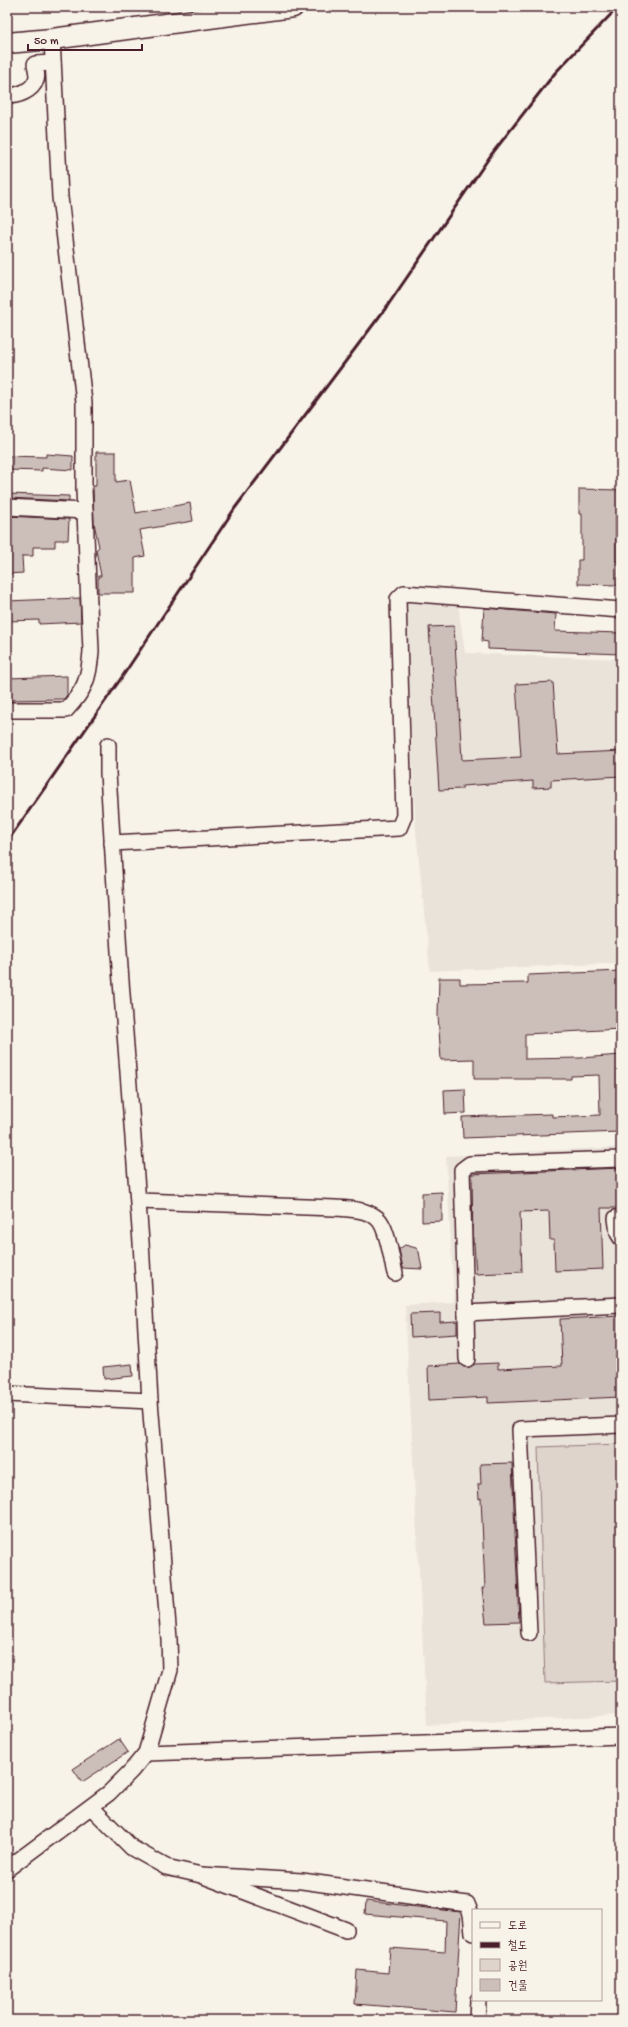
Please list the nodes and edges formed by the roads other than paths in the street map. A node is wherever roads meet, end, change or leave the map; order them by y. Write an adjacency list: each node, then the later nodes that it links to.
1 (293, 7): 2 (main road)
2 (273, 8): 3 (main road)
3 (52, 39): 4 (main road); 5 (street)
4 (7, 43)
5 (53, 63): 6 (street); 8 (street)
6 (7, 96)
7 (7, 507): 8 (street)
8 (85, 511): 10 (street)
9 (621, 610): 12 (street)
10 (7, 710)
11 (108, 744): 12 (street)
12 (112, 843): 14 (street)
13 (621, 1159): 19 (street)
14 (139, 1201): 17 (street); 22 (street)
15 (616, 1218): 16 (street)
16 (621, 1238)
17 (395, 1273)
18 (621, 1305): 19 (street)
19 (466, 1313): 20 (street)
20 (467, 1359)
21 (7, 1394): 22 (street)
22 (150, 1401): 26 (street)
23 (621, 1425): 24 (street)
24 (529, 1633)
25 (621, 1736): 26 (street)
26 (146, 1753): 27 (street)
27 (91, 1807): 28 (street); 29 (street)
28 (7, 1869)
29 (201, 1875): 30 (street); 31 (street)
30 (472, 1924)
31 (346, 1930)
32 (478, 2001): 33 (street)
33 (477, 2020)

